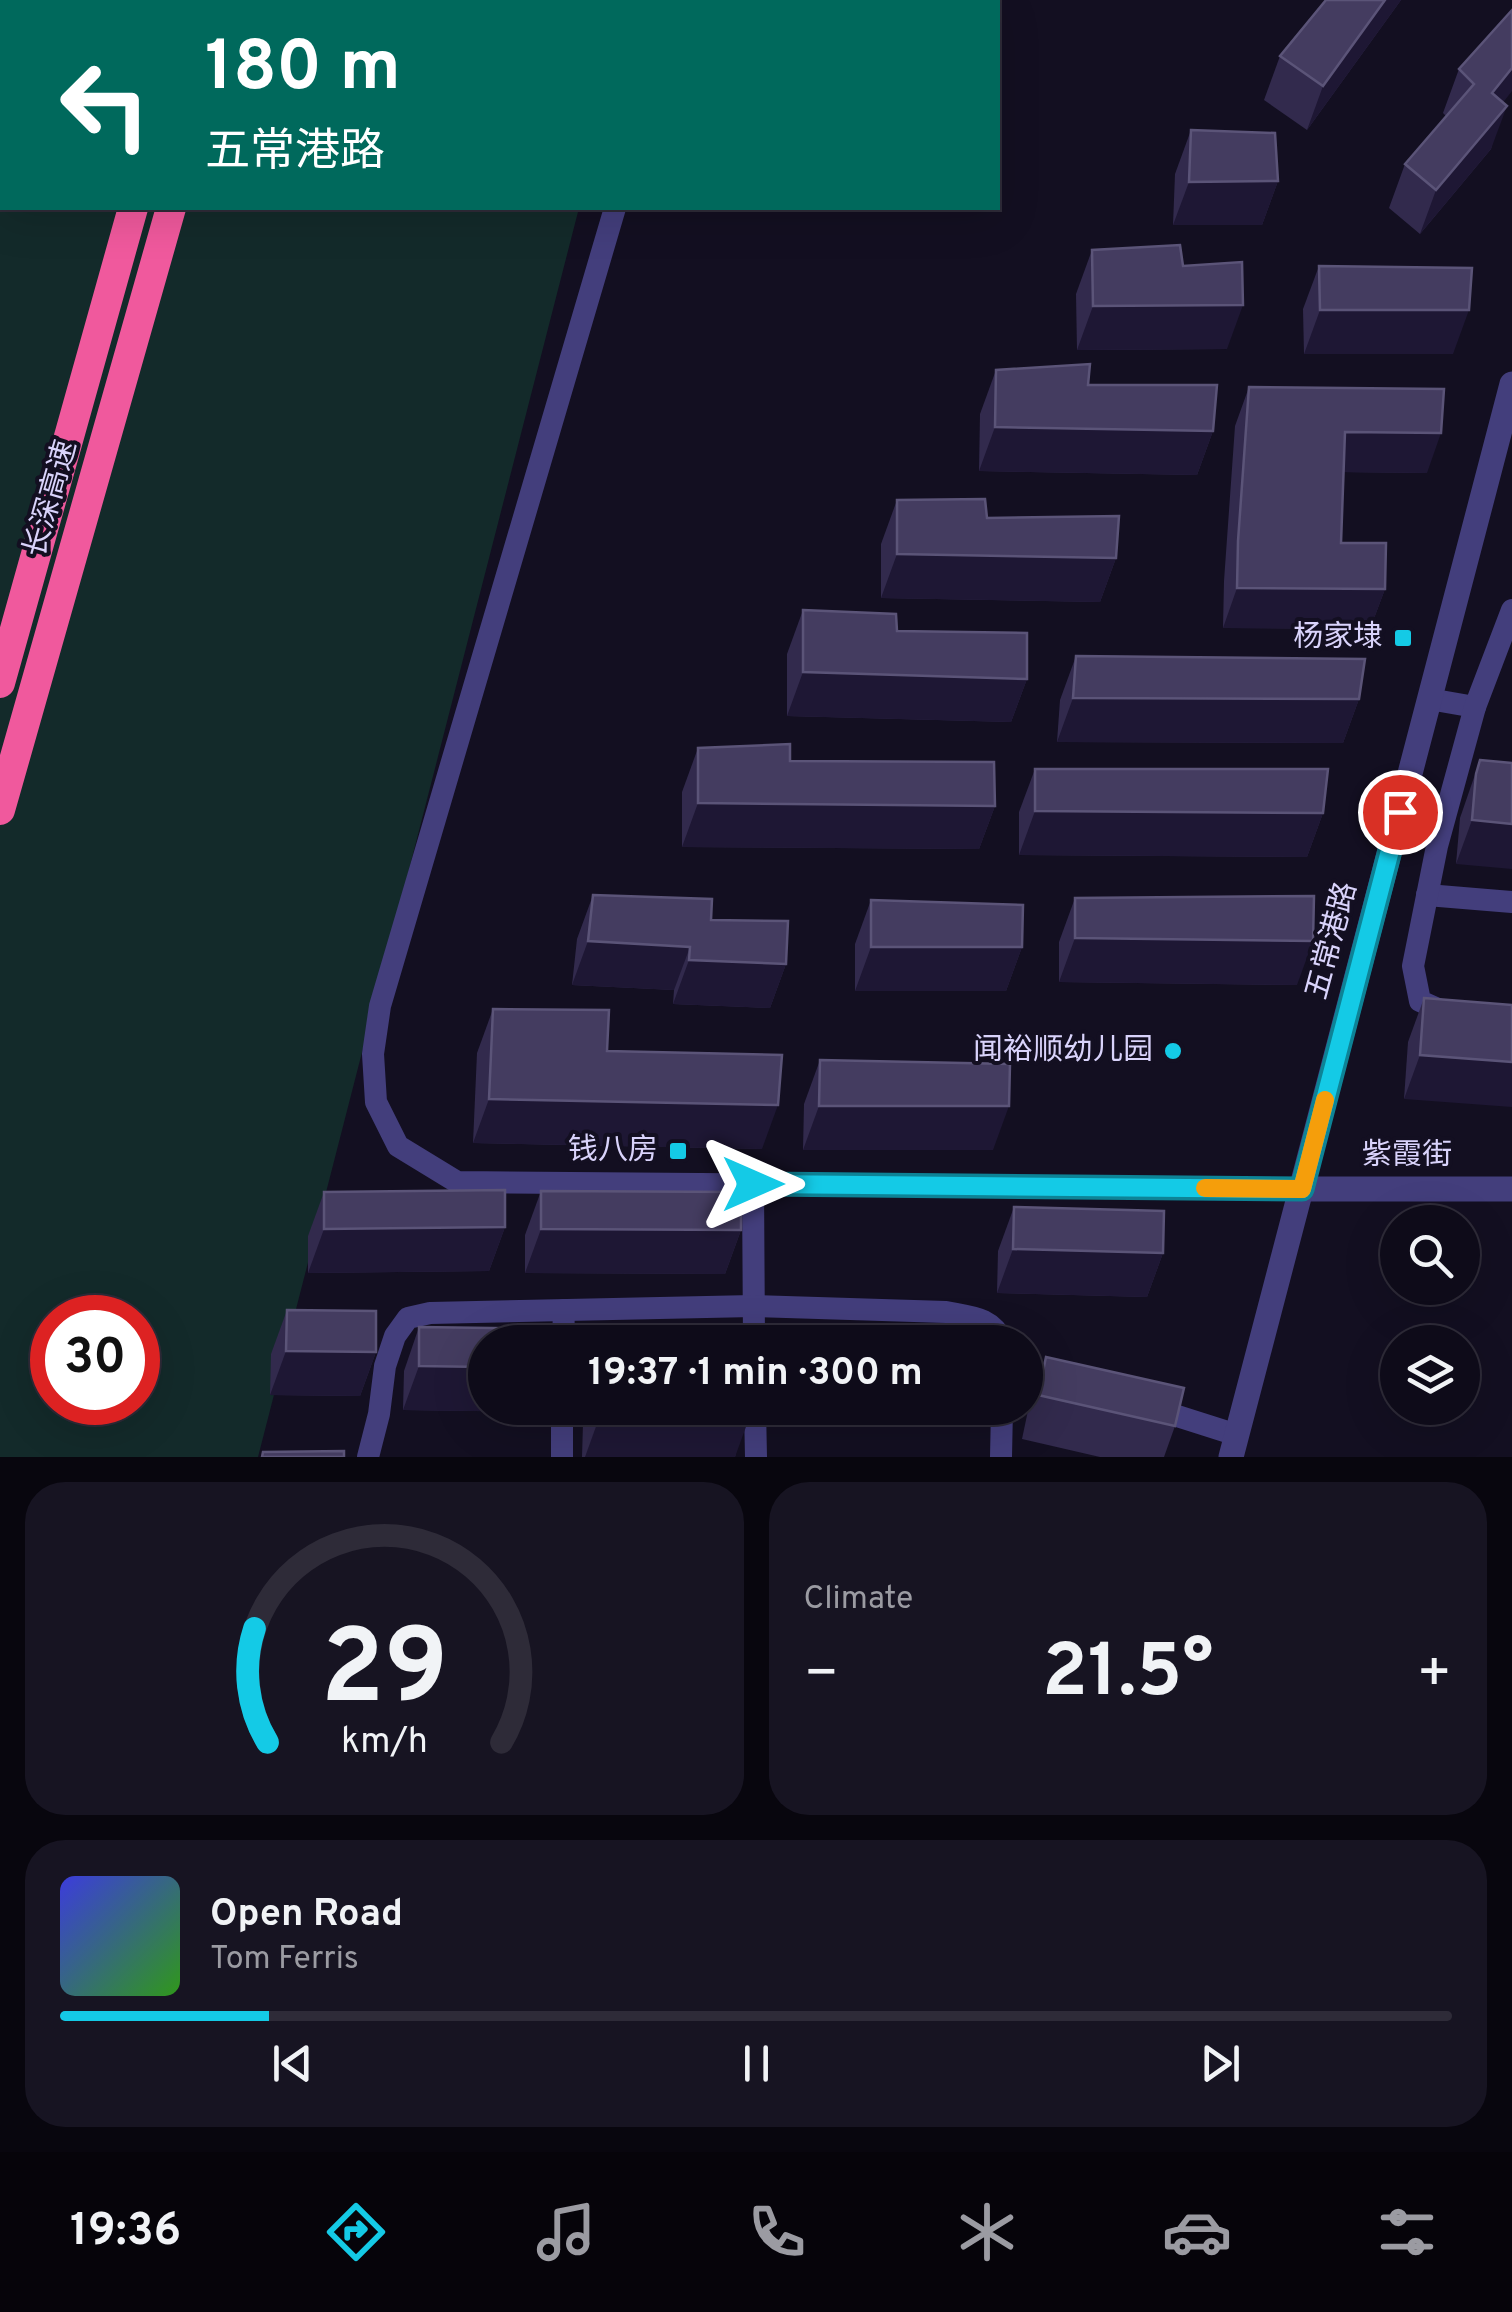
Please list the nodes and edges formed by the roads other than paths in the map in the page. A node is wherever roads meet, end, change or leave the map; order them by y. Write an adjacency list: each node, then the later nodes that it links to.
1 (132, 210): 7 (highway, 长深高速)
2 (170, 210): 10 (highway, 长深高速)
3 (614, 210): 14 (street)
4 (1512, 384): 8 (street, 五常港路)
5 (1512, 610): 6 (street)
6 (1502, 663): 9 (street)
7 (0, 683)
8 (1430, 699): 9 (street); 15 (street, 五常港路)
9 (1475, 707): 11 (street)
10 (0, 810)
11 (1427, 894): 12 (street); 13 (street)
12 (1512, 902)
13 (1472, 1016)
14 (753, 1184): 15 (street); 17 (street)
15 (1302, 1189): 16 (street, 紫霞街); 28 (street, 五常港路)
16 (1512, 1189)
17 (753, 1306): 18 (street); 20 (street); 21 (street)
18 (564, 1310): 19 (street); 29 (street)
19 (564, 1325)
20 (754, 1325)
21 (991, 1325)
22 (1043, 1377): 23 (street)
23 (1080, 1388)
24 (1136, 1402): 28 (street)
25 (562, 1425): 30 (street)
26 (755, 1425): 31 (street)
27 (1002, 1425): 32 (street)
28 (1234, 1446)
29 (368, 1457)
30 (562, 1457)
31 (756, 1457)
32 (1002, 1457)

